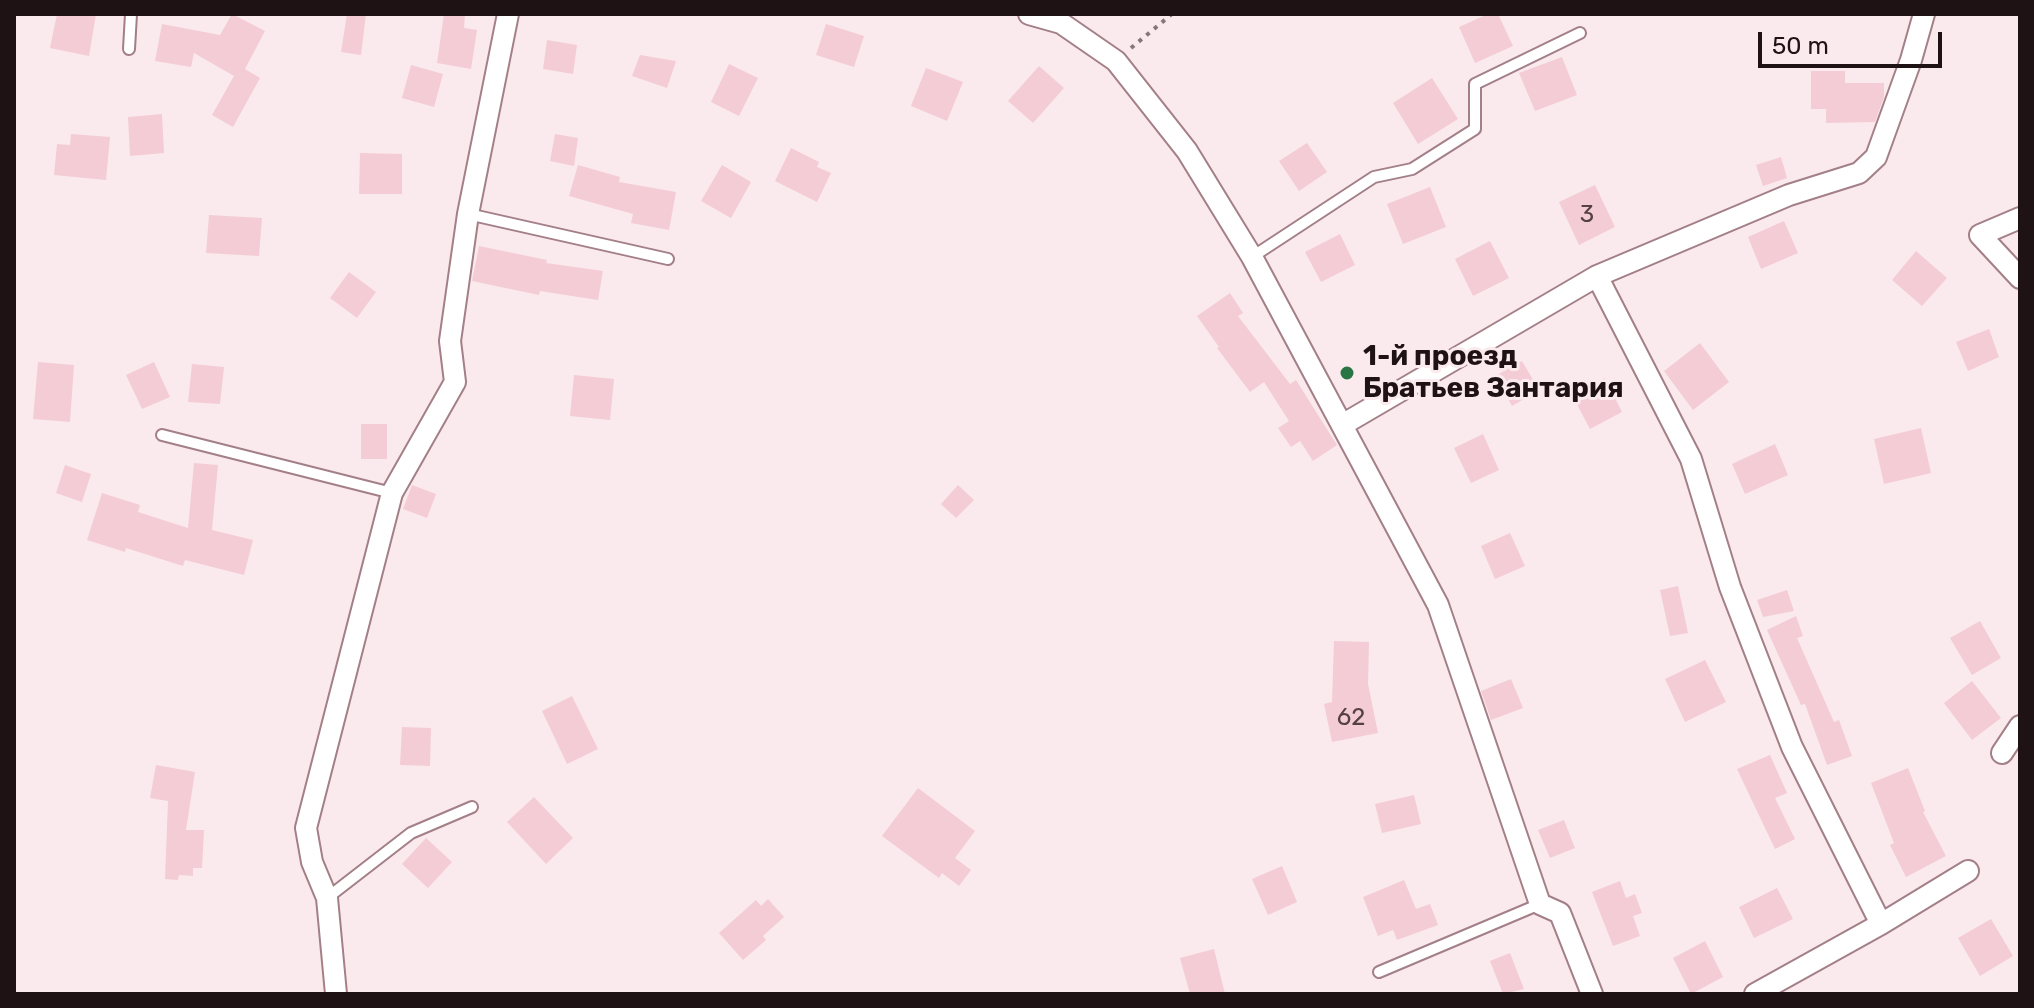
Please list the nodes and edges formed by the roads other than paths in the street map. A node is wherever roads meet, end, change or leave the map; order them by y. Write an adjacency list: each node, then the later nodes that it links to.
1 (131, 14): 6 (lane)
2 (508, 14): 7 (street)
3 (1029, 14): 9 (street)
4 (1924, 14): 11 (street)
5 (1580, 33): 9 (lane)
6 (129, 49)
7 (468, 214): 10 (lane); 15 (street)
8 (2020, 218): 12 (street)
9 (1252, 257): 13 (street)
10 (668, 259)
11 (1597, 276): 13 (street); 22 (street)
12 (2020, 278)
13 (1342, 425): 21 (street)
14 (162, 435): 15 (lane)
15 (392, 493): 20 (street)
16 (2020, 726): 17 (street)
17 (2002, 753)
18 (472, 807): 20 (lane)
19 (1968, 871): 22 (street)
20 (327, 898): 24 (street)
21 (1540, 904): 23 (lane); 25 (street)
22 (1881, 924): 26 (street)
23 (1379, 972)
24 (336, 994)
25 (1592, 994)
26 (1755, 994)

